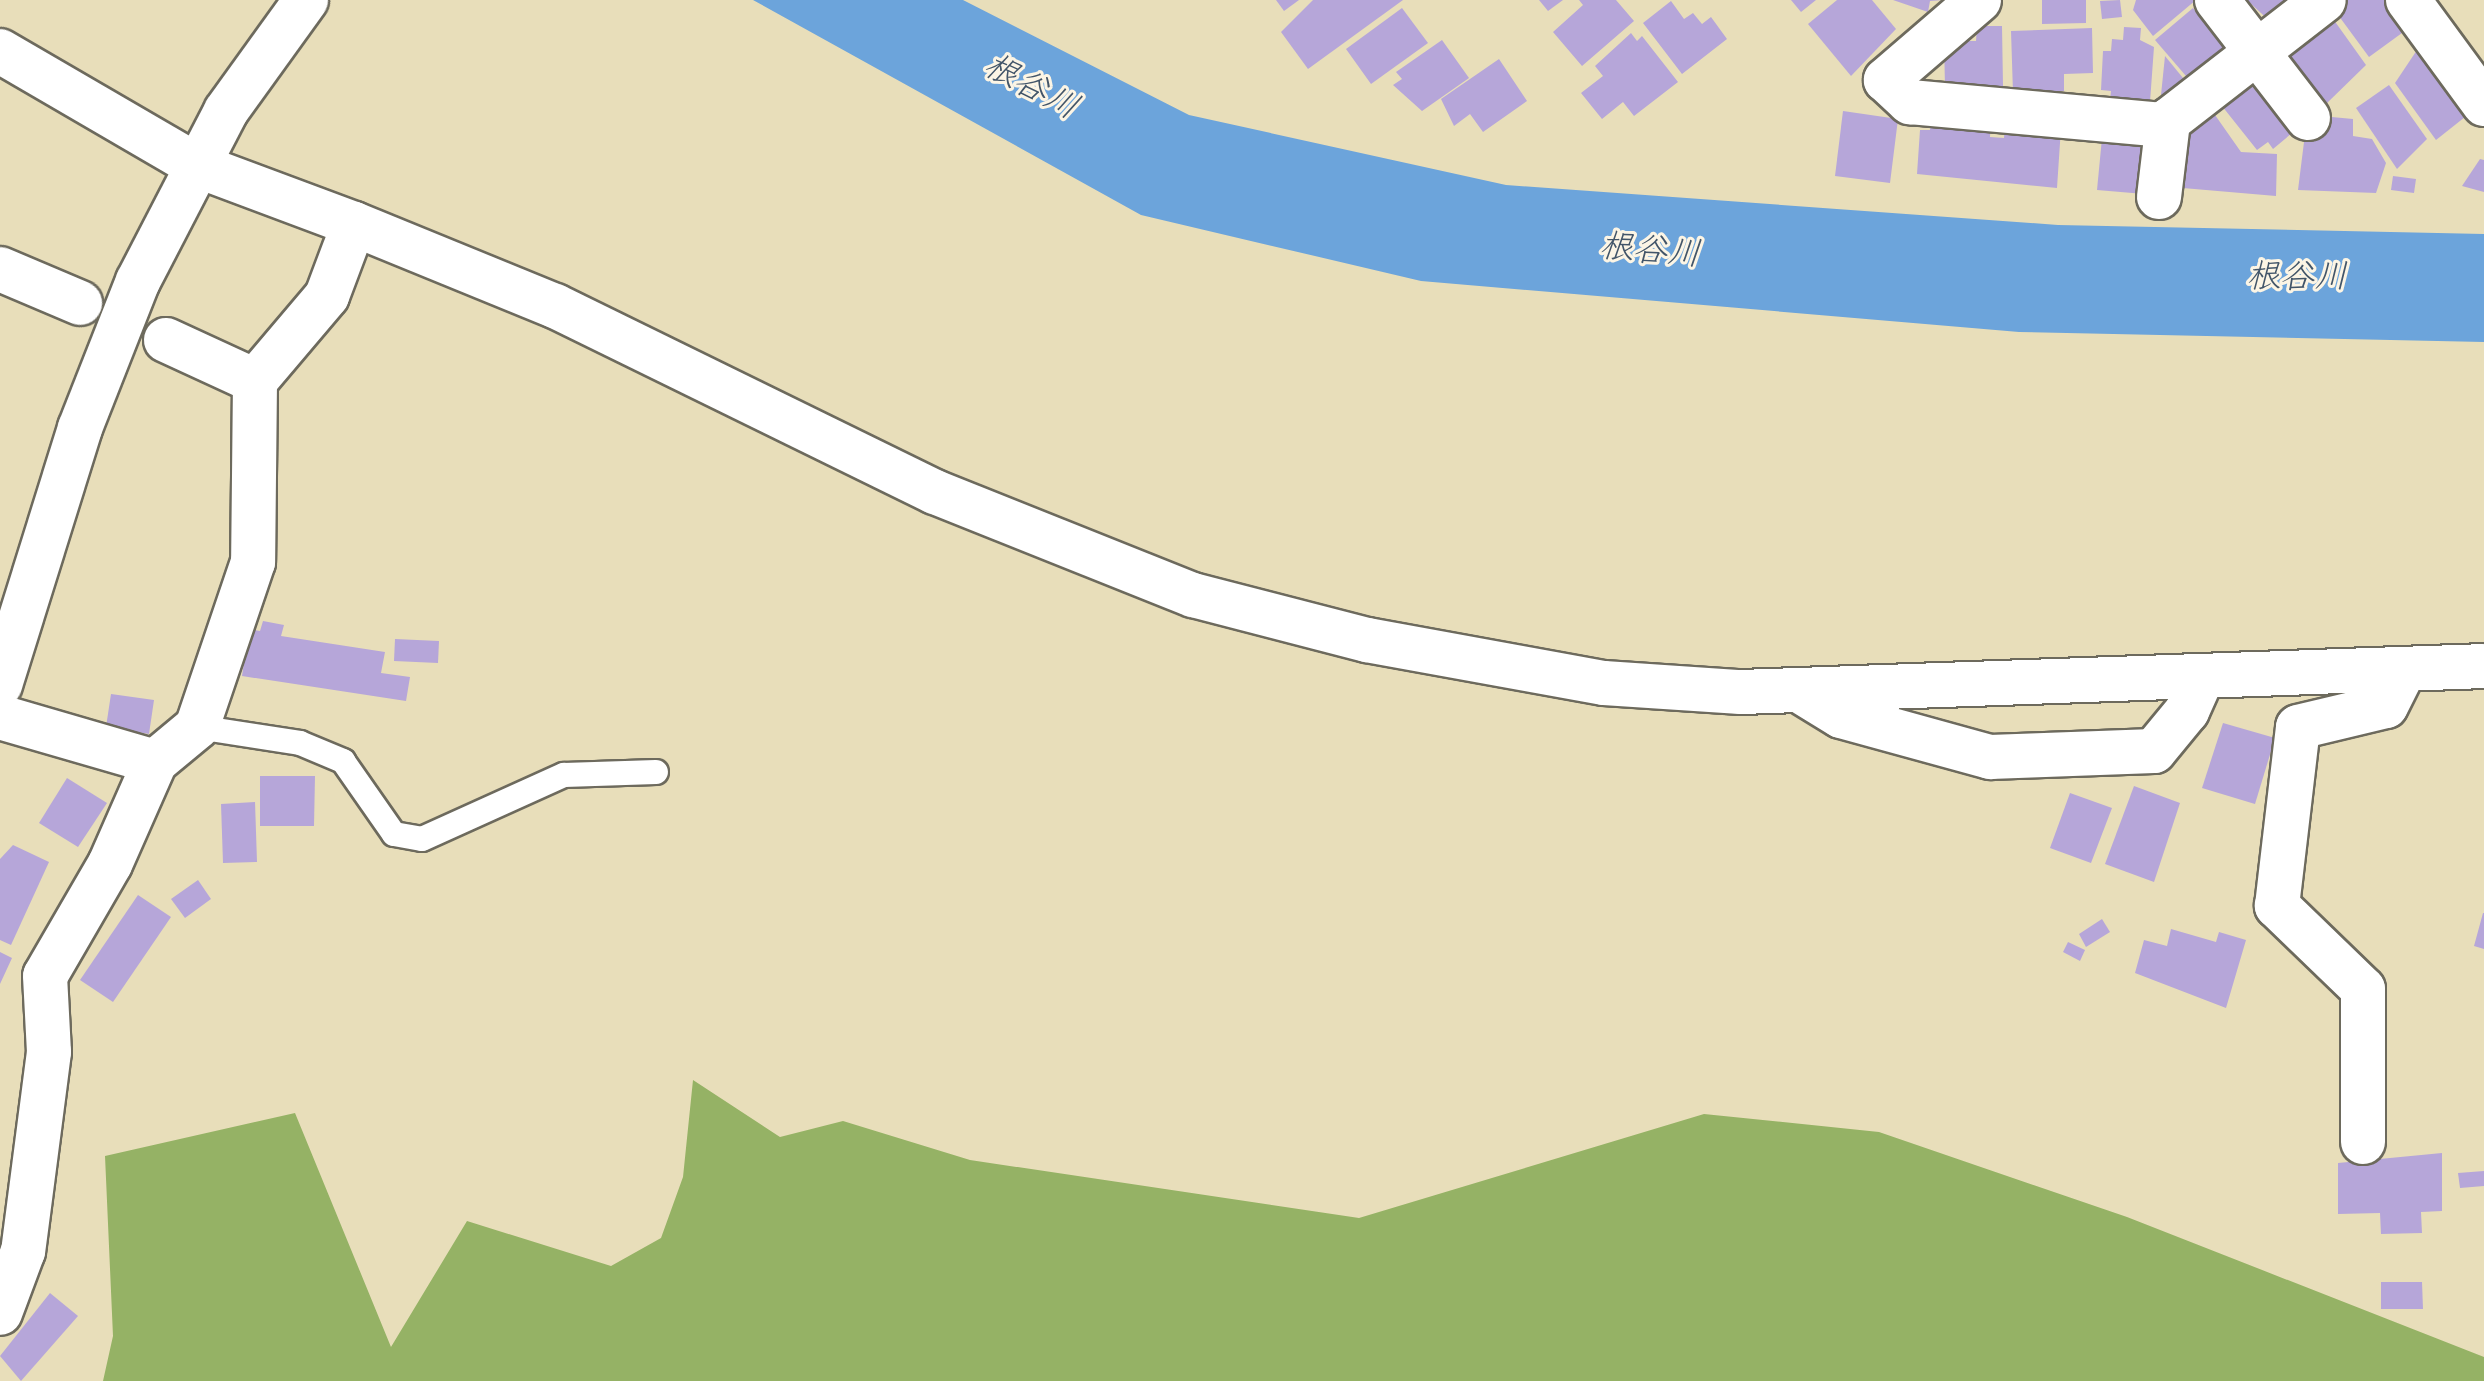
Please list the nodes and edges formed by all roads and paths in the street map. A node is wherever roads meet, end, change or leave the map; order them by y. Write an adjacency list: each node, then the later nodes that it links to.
1 (306, 0): 11 (street)
2 (1979, 0): 10 (street)
3 (2217, 0): 7 (street)
4 (2324, 0): 7 (street)
5 (2408, 0): 8 (street)
6 (0, 51): 11 (street)
7 (2258, 53): 9 (street); 10 (street)
8 (2484, 104)
9 (2308, 118)
10 (2165, 125): 12 (street)
11 (196, 165): 13 (street); 21 (street)
12 (2159, 197)
13 (354, 224): 17 (street); 22 (street)
14 (0, 269): 15 (street)
15 (80, 303)
16 (166, 340): 17 (street)
17 (255, 381): 24 (street)
18 (2484, 666): 19 (street)
19 (2404, 670): 20 (street); 27 (street)
20 (2202, 677): 22 (street); 22 (street)
21 (0, 685)
22 (1802, 692)
23 (0, 717): 25 (street)
24 (197, 727): 25 (street); 26 (lane)
25 (155, 762): 28 (street)
26 (656, 772)
27 (2363, 1142)
28 (0, 1313)

